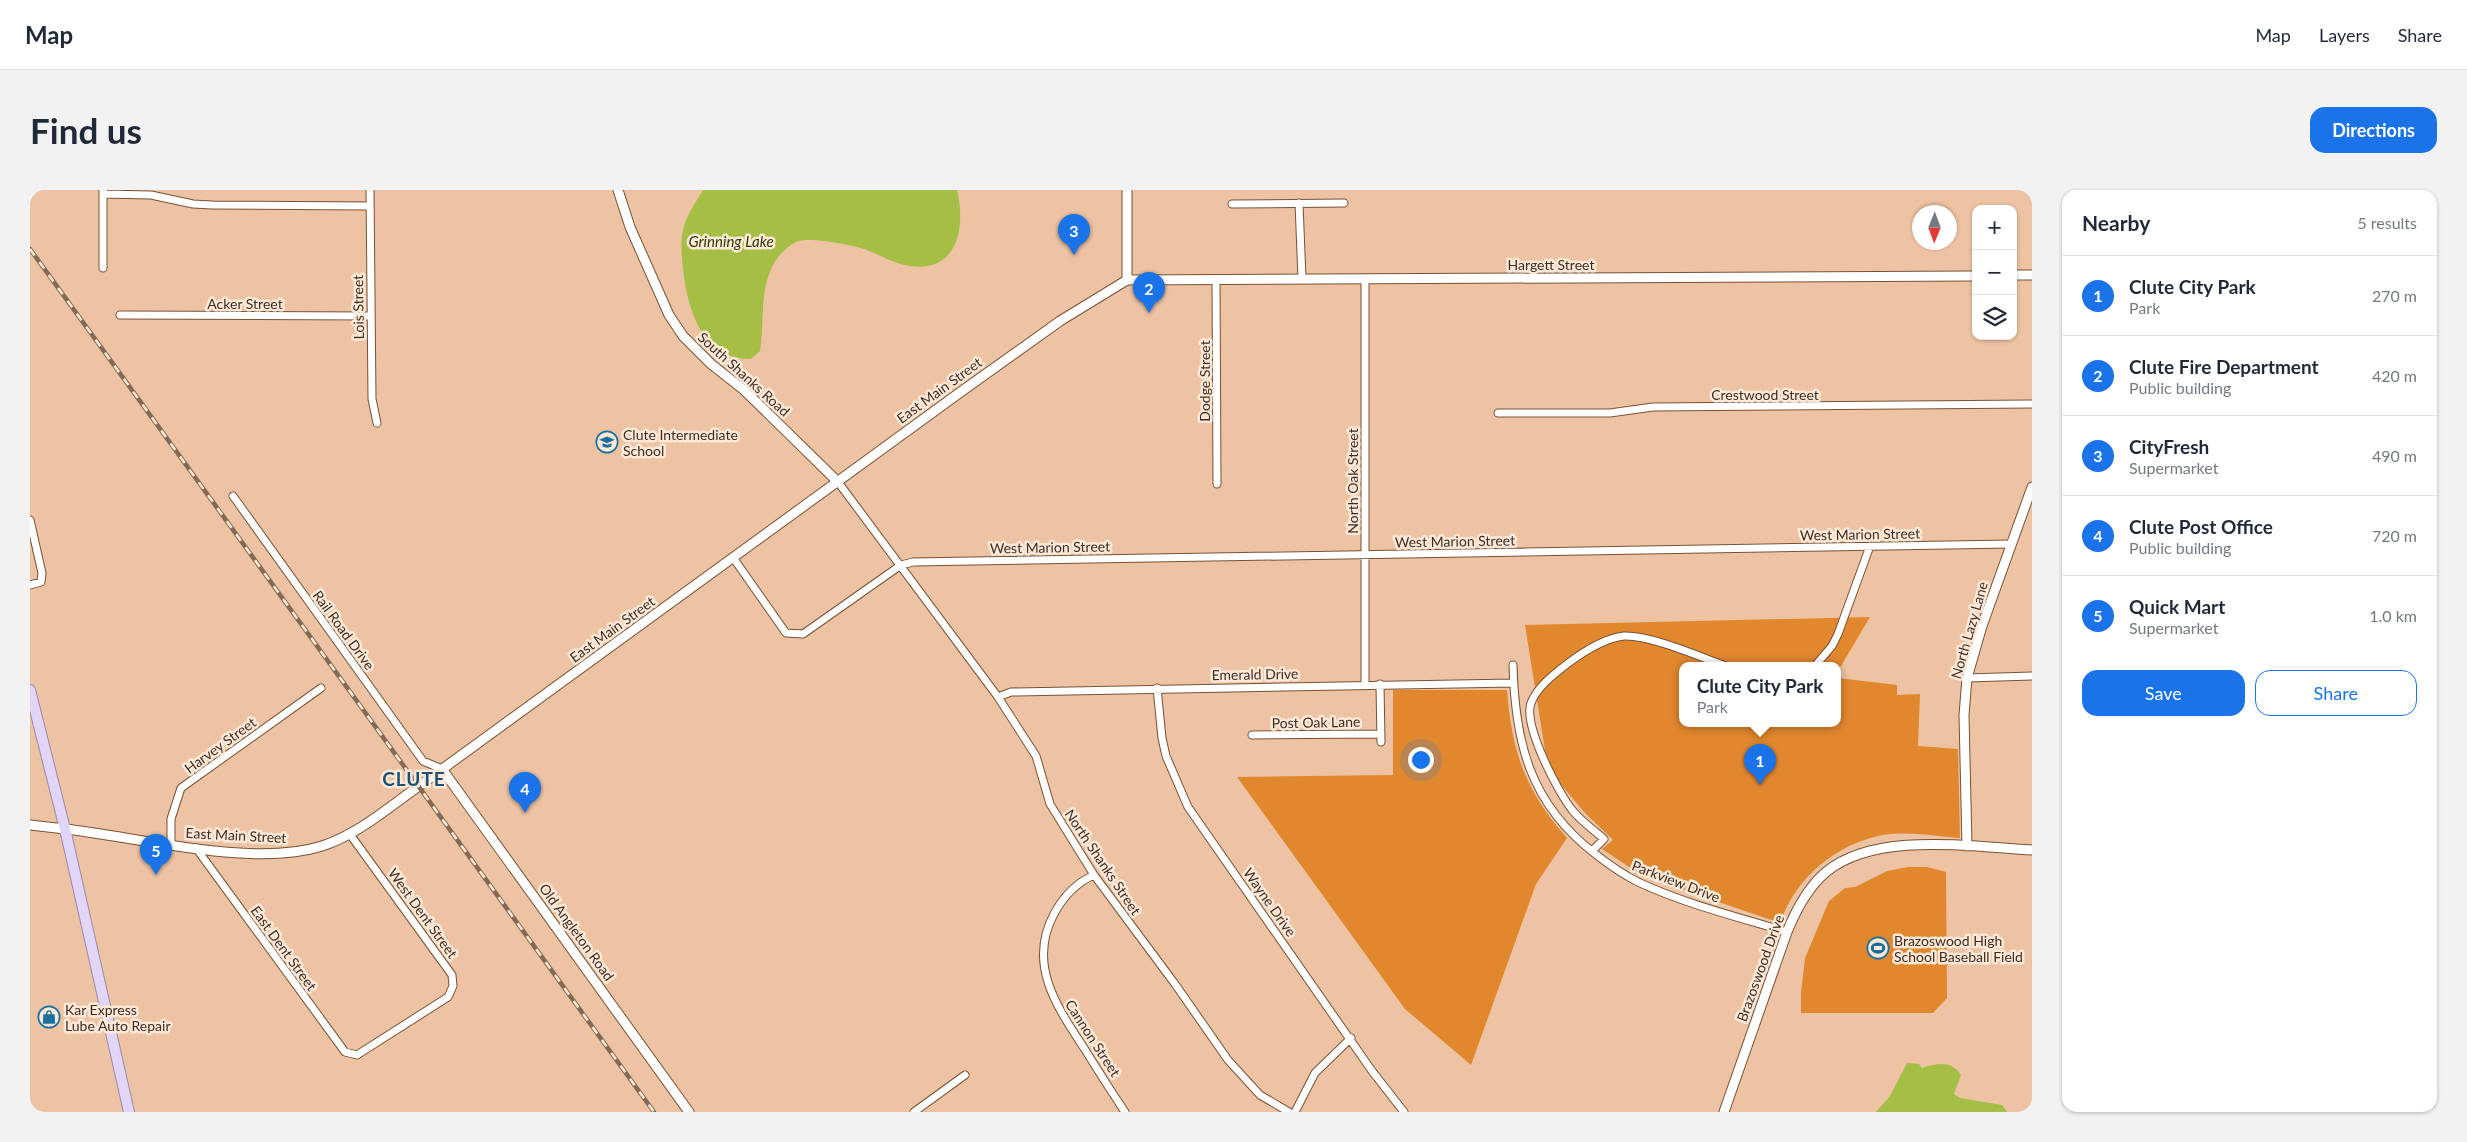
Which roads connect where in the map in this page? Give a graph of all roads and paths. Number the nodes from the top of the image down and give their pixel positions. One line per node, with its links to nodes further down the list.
1 (370, 190): 8 (street, Lois Street)
2 (618, 190): 22 (street, South Shanks Road)
3 (1127, 190): 16 (street)
4 (103, 192): 8 (street); 9 (street)
5 (1299, 203): 6 (street); 7 (street); 15 (street)
6 (1344, 203)
7 (1232, 204)
8 (370, 206): 18 (street, Lois Street)
9 (103, 268)
10 (2032, 275): 12 (street)
11 (1972, 276): 13 (street, Hargett Street)
12 (2017, 276)
13 (1365, 278): 15 (street, Hargett Street); 29 (street, North Oak Street)
14 (1216, 279): 15 (street, Hargett Street); 16 (street, Hargett Street); 23 (street, Dodge Street)
15 (1302, 279)
16 (1127, 280): 22 (street, East Main Street)
17 (120, 316): 18 (street, Acker Street)
18 (370, 316): 21 (street, Lois Street)
19 (2032, 404): 20 (street, Crestwood Street)
20 (1498, 413)
21 (378, 423)
22 (838, 482): 30 (street, East Main Street); 31 (street, North Shanks Street)
23 (1217, 484)
24 (2032, 487): 27 (street, North Lazy Lane)
25 (233, 496): 48 (street, Rail Road Drive)
26 (30, 520): 32 (street)
27 (2011, 544): 28 (street, West Marion Street); 37 (street, North Lazy Lane)
28 (1870, 546): 29 (street, West Marion Street); 34 (street)
29 (1364, 554): 31 (street, West Marion Street); 39 (street, North Oak Street)
30 (734, 559): 31 (street); 48 (street, East Main Street)
31 (901, 565): 44 (street, North Shanks Street)
32 (30, 585)
33 (1714, 662): 56 (street)
34 (1818, 662)
35 (1513, 665): 38 (street, Parkview Drive)
36 (2032, 676): 37 (street)
37 (1967, 678): 53 (street, North Lazy Lane)
38 (1514, 682): 40 (street, Emerald Drive); 56 (street, Parkview Drive)
39 (1365, 684): 40 (street, Emerald Drive); 42 (street, Emerald Drive)
40 (1380, 684): 45 (street)
41 (321, 688): 52 (street, Harvey Street)
42 (1157, 688): 44 (street, Emerald Drive); 59 (street, Wayne Drive)
43 (30, 690): 50 (main road)
44 (998, 697): 57 (street, North Shanks Street)
45 (1380, 734): 46 (street, Post Oak Lane); 47 (street)
46 (1252, 735)
47 (1381, 742)
48 (442, 769): 51 (street, East Main Street); 63 (street, Old Angleton Road)
49 (30, 825): 50 (street, East Main Street)
50 (65, 829): 52 (street, East Main Street); 62 (main road)
51 (349, 833): 54 (street, East Main Street); 60 (street, West Dent Street)
52 (171, 845): 54 (street, East Main Street)
53 (1967, 846): 55 (street, Brazoswood Drive); 58 (street, Brazoswood Drive)
54 (196, 848): 60 (street, East Dent Street)
55 (2032, 850)
56 (1592, 851): 58 (street, Parkview Drive)
57 (1094, 875): 65 (street, Cannon Street); 66 (street, North Shanks Street)
58 (1787, 932): 69 (street, Brazoswood Drive)
59 (1351, 1038): 67 (street); 68 (street, Wayne Drive)
60 (357, 1055)
61 (965, 1075): 64 (street)
62 (129, 1112)
63 (689, 1112)
64 (914, 1112)
65 (1125, 1112)
66 (1289, 1112)
67 (1295, 1112)
68 (1404, 1112)
69 (1724, 1112)

